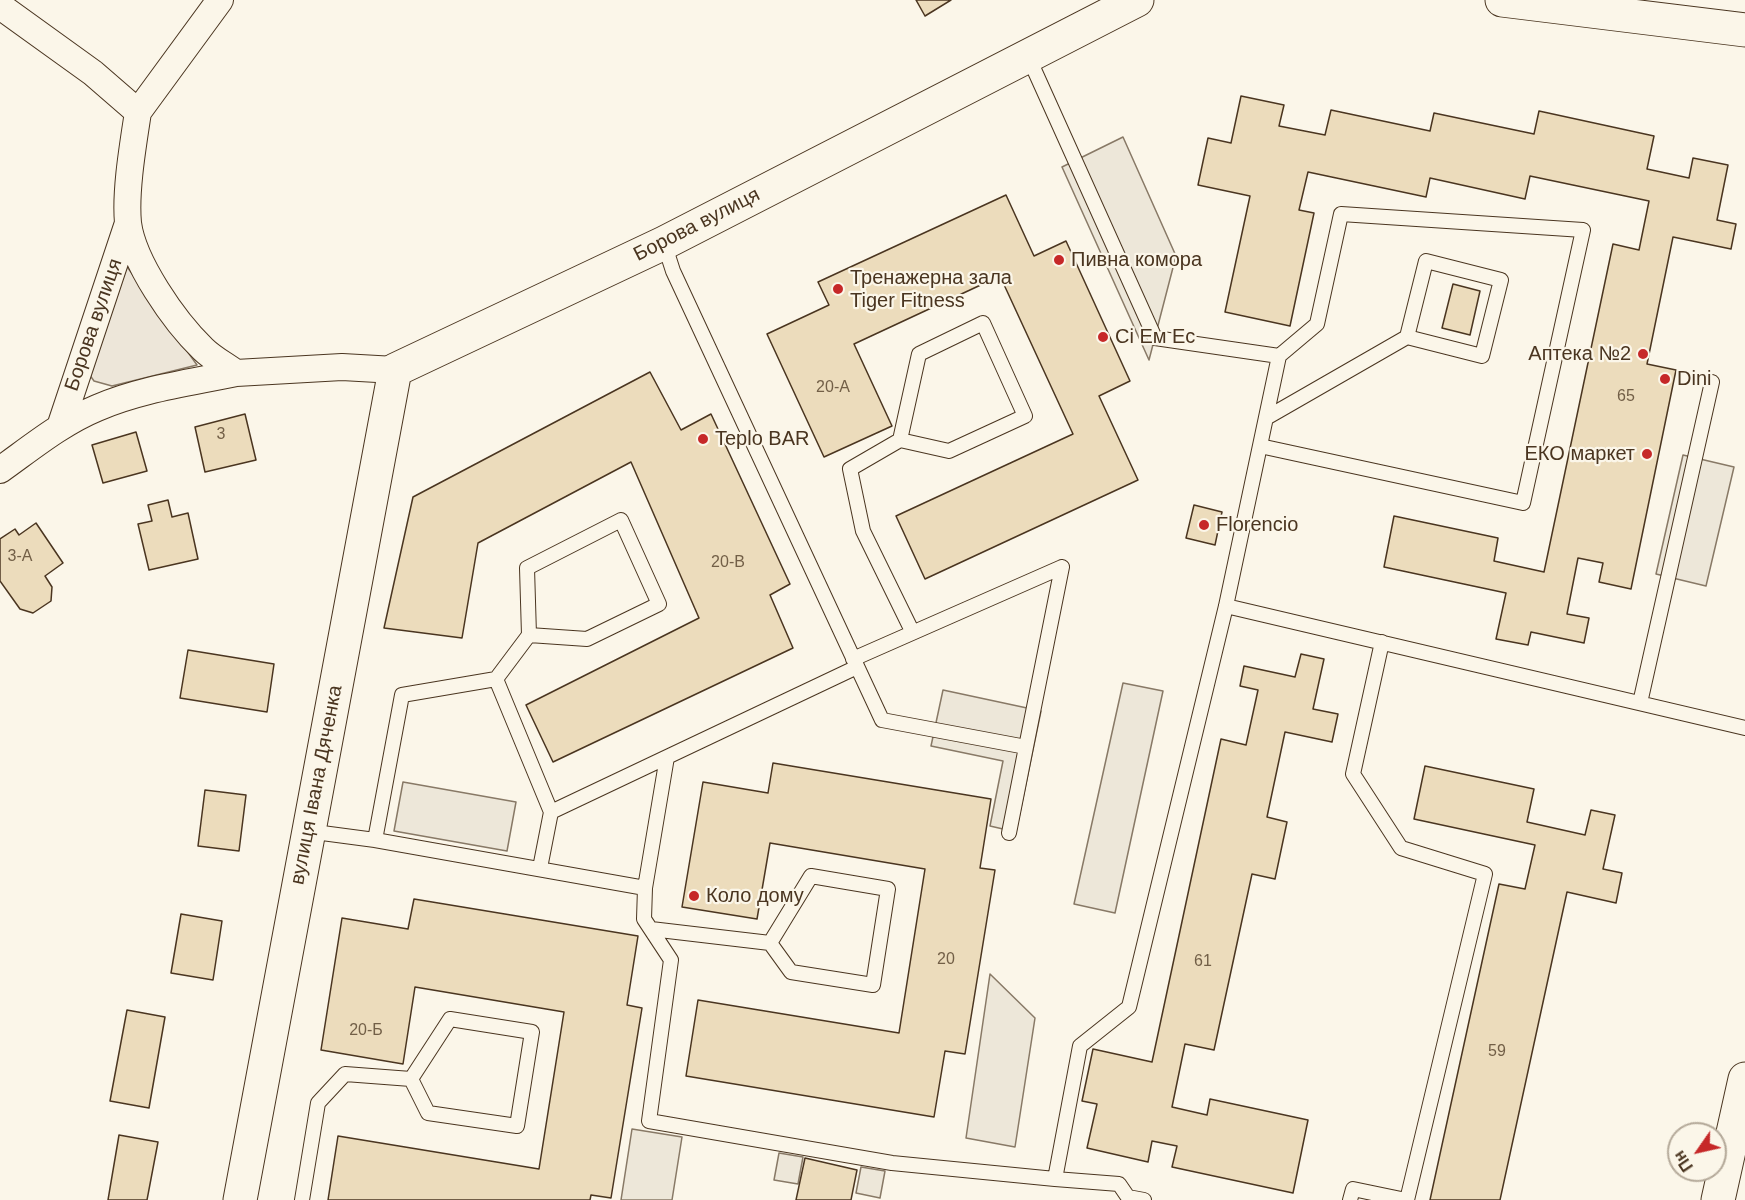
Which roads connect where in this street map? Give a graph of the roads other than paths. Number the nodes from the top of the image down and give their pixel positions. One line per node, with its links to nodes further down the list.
1 (220, 0): 7 (street)
2 (1137, 0): 6 (street, Борова вулиця)
3 (1502, 0): 5 (street)
4 (0, 6): 7 (street)
5 (1745, 30)
6 (1028, 56): 9 (street, Борова вулиця); 11 (lane)
7 (138, 112): 8 (street, Борова вулиця)
8 (128, 223): 13 (street, Борова вулиця); 16 (street, Борова вулиця)
9 (664, 243): 12 (street, Борова вулиця); 24 (lane)
10 (1407, 337): 10 (lane); 15 (lane)
11 (1279, 356): 15 (lane); 18 (lane)
12 (395, 370): 13 (street, Борова вулиця); 31 (street, вулиця Івана Дяченка)
13 (236, 374): 16 (street, Борова вулиця)
14 (1712, 382): 26 (lane)
15 (1266, 418): 18 (lane)
16 (60, 428): 19 (street, Борова вулиця)
17 (900, 441): 17 (lane); 21 (lane)
18 (1260, 446): 20 (lane)
19 (0, 471)
20 (1226, 606): 23 (lane); 40 (lane)
21 (912, 632): 24 (lane); 28 (lane)
22 (529, 635): 22 (lane); 25 (lane)
23 (1382, 642): 26 (lane); 46 (lane)
24 (855, 663): 28 (lane); 29 (lane)
25 (496, 679): 30 (lane); 33 (lane)
26 (1640, 703): 27 (lane)
27 (1745, 728)
28 (1026, 747): 32 (lane)
29 (667, 758): 30 (lane); 35 (lane)
30 (551, 812): 34 (lane)
31 (308, 831): 33 (lane); 42 (street, вулиця Івана Дяченка)
32 (1009, 833)
33 (375, 840): 34 (lane)
34 (540, 868): 35 (lane)
35 (645, 888): 36 (lane)
36 (651, 929): 37 (lane); 40 (lane)
37 (770, 943): 37 (lane)
38 (411, 1079): 38 (lane); 43 (lane)
39 (1745, 1079): 47 (street)
40 (1055, 1179): 41 (lane)
41 (1129, 1198): 44 (lane)
42 (240, 1200)
43 (302, 1200)
44 (1144, 1200)
45 (1350, 1200): 46 (lane)
46 (1406, 1200)
47 (1718, 1200)

